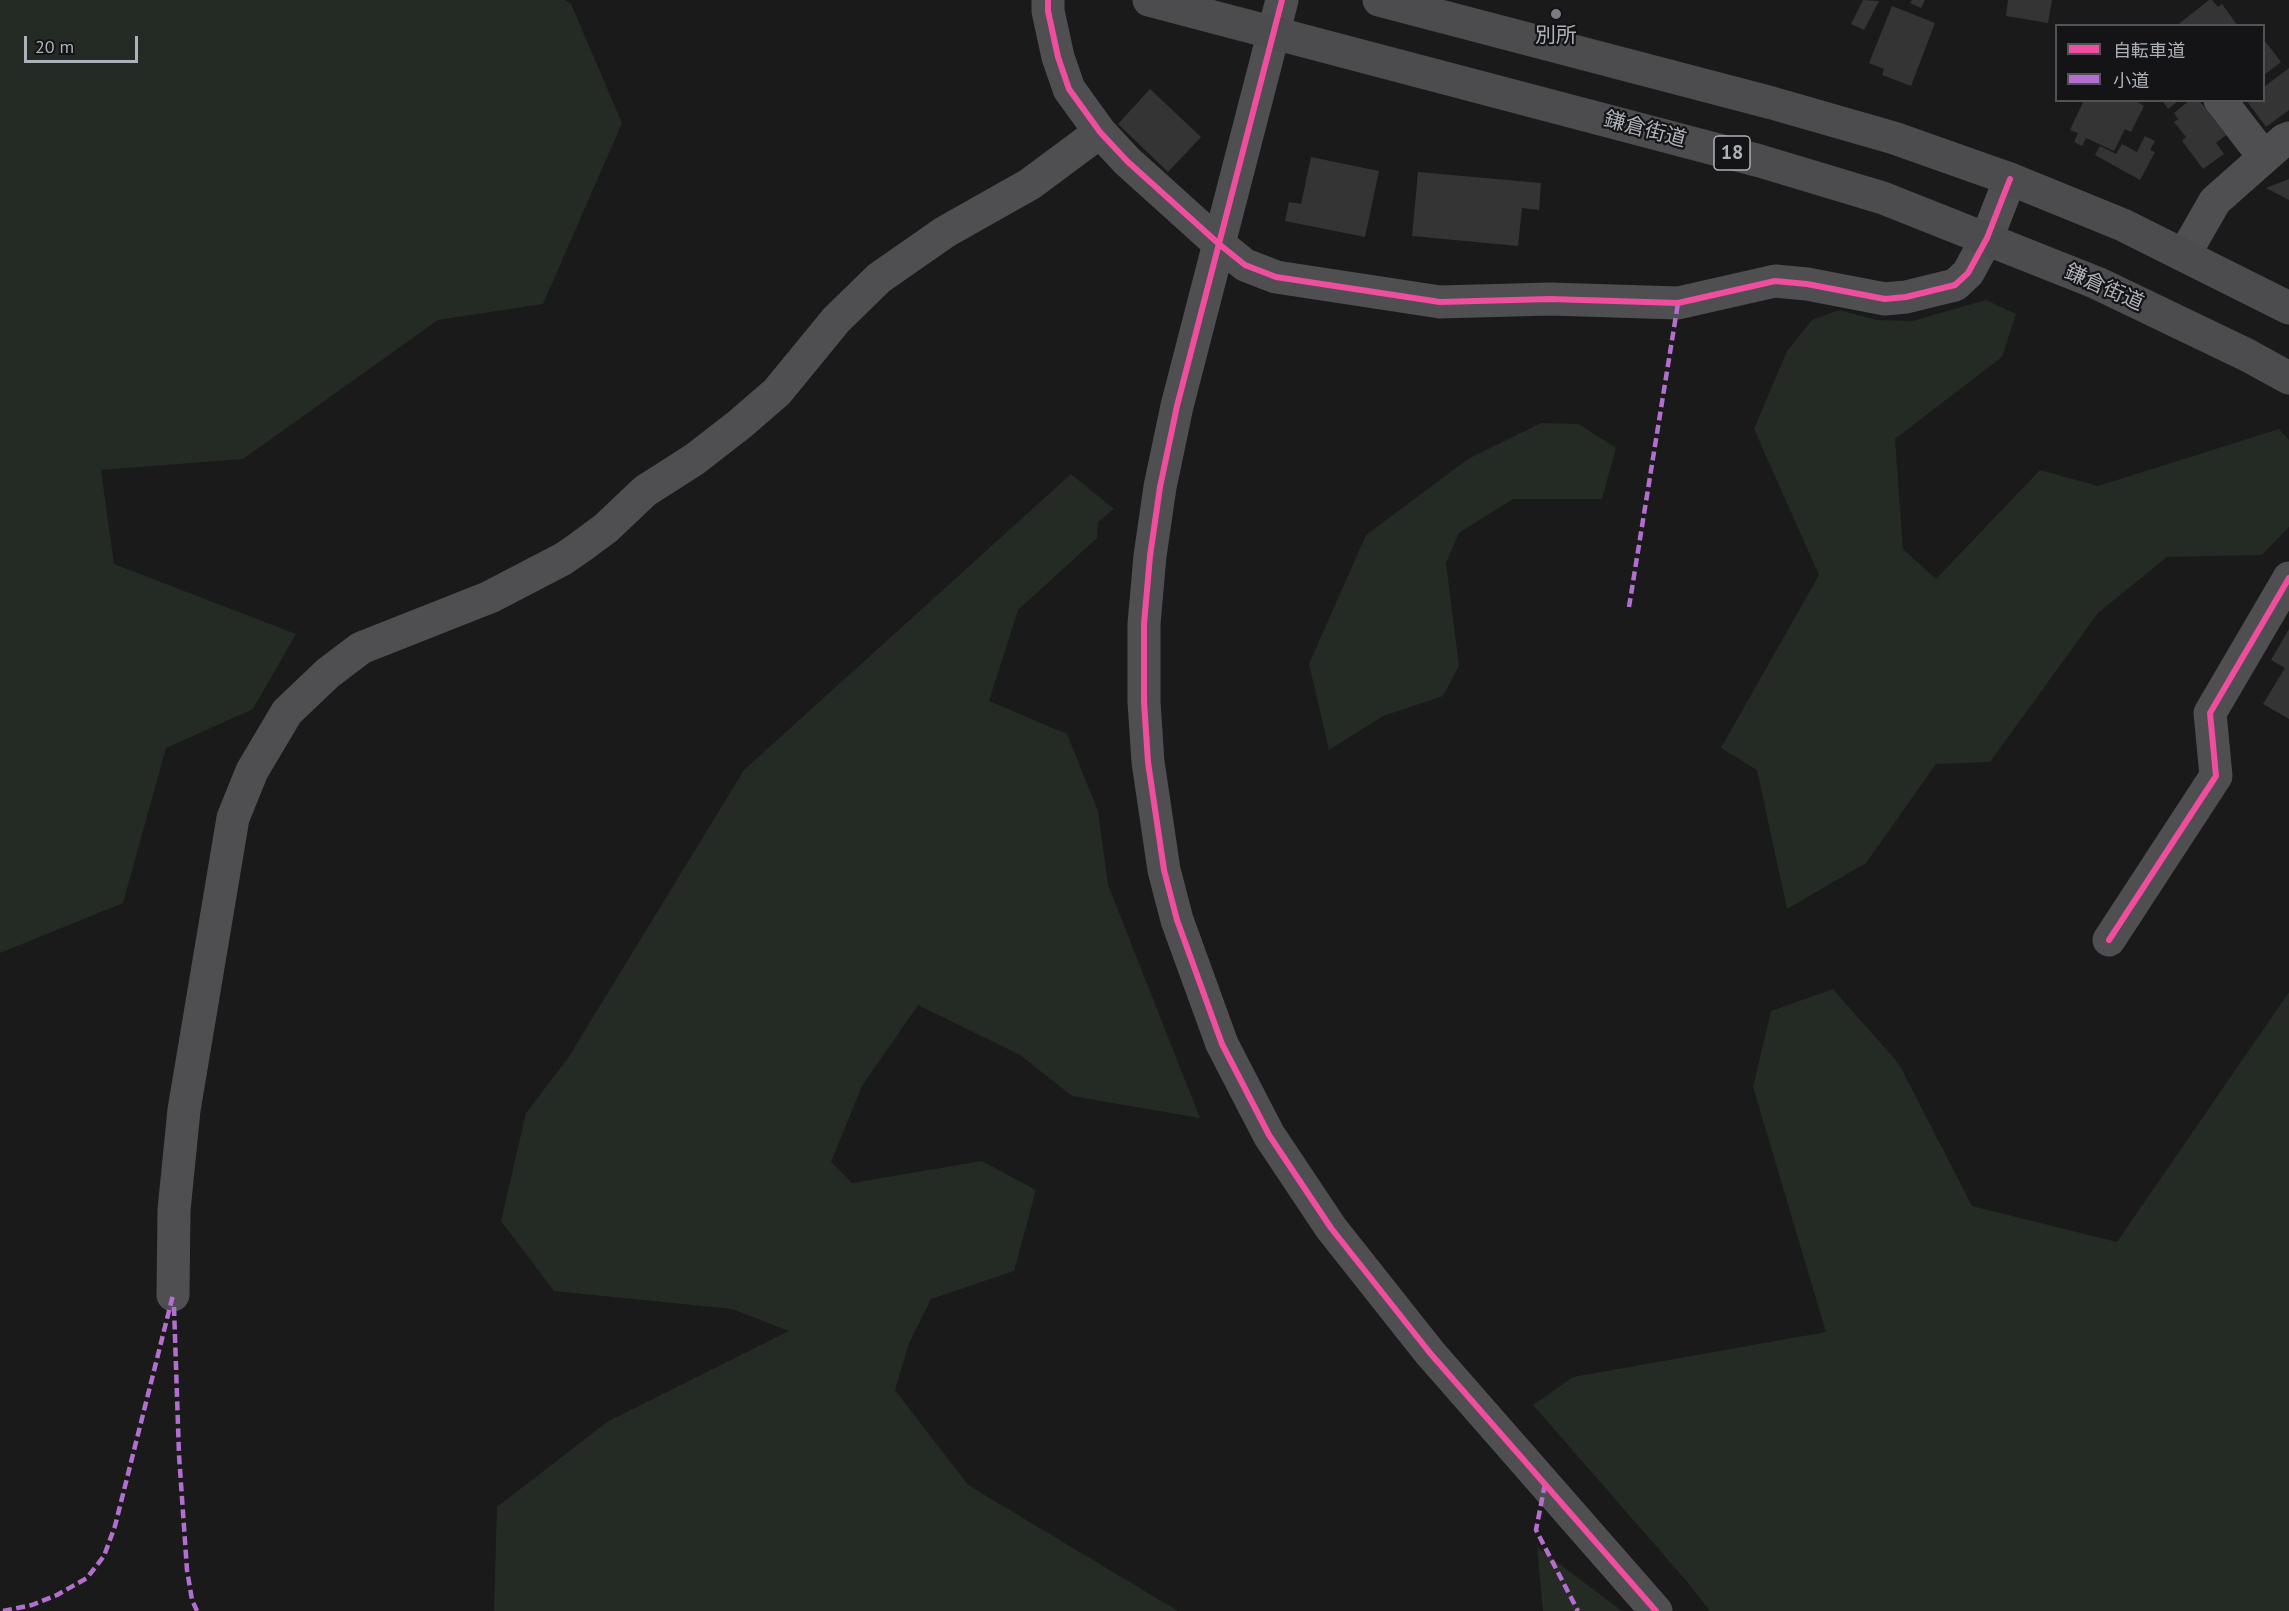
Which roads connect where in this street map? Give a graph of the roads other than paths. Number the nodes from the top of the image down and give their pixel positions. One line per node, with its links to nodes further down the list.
1 (1048, 0): 7 (street)
2 (1149, 0): 5 (main road, 鎌倉街道 / 18)
3 (1282, 0): 5 (street)
4 (1379, 0): 9 (main road)
5 (1274, 33): 10 (main road, 鎌倉街道 / 18); 11 (street)
6 (2222, 102): 8 (street)
7 (1100, 132): 11 (street); 17 (street)
8 (2277, 148): 12 (street)
9 (2010, 179): 10 (street); 12 (main road)
10 (1987, 238): 11 (street); 14 (main road, 鎌倉街道 / 18)
11 (1219, 244): 18 (street)
12 (2184, 255): 13 (main road)
13 (2289, 308)
14 (2289, 378)
15 (2289, 578): 16 (street)
16 (2109, 940)
17 (173, 1295)
18 (1656, 1611)

